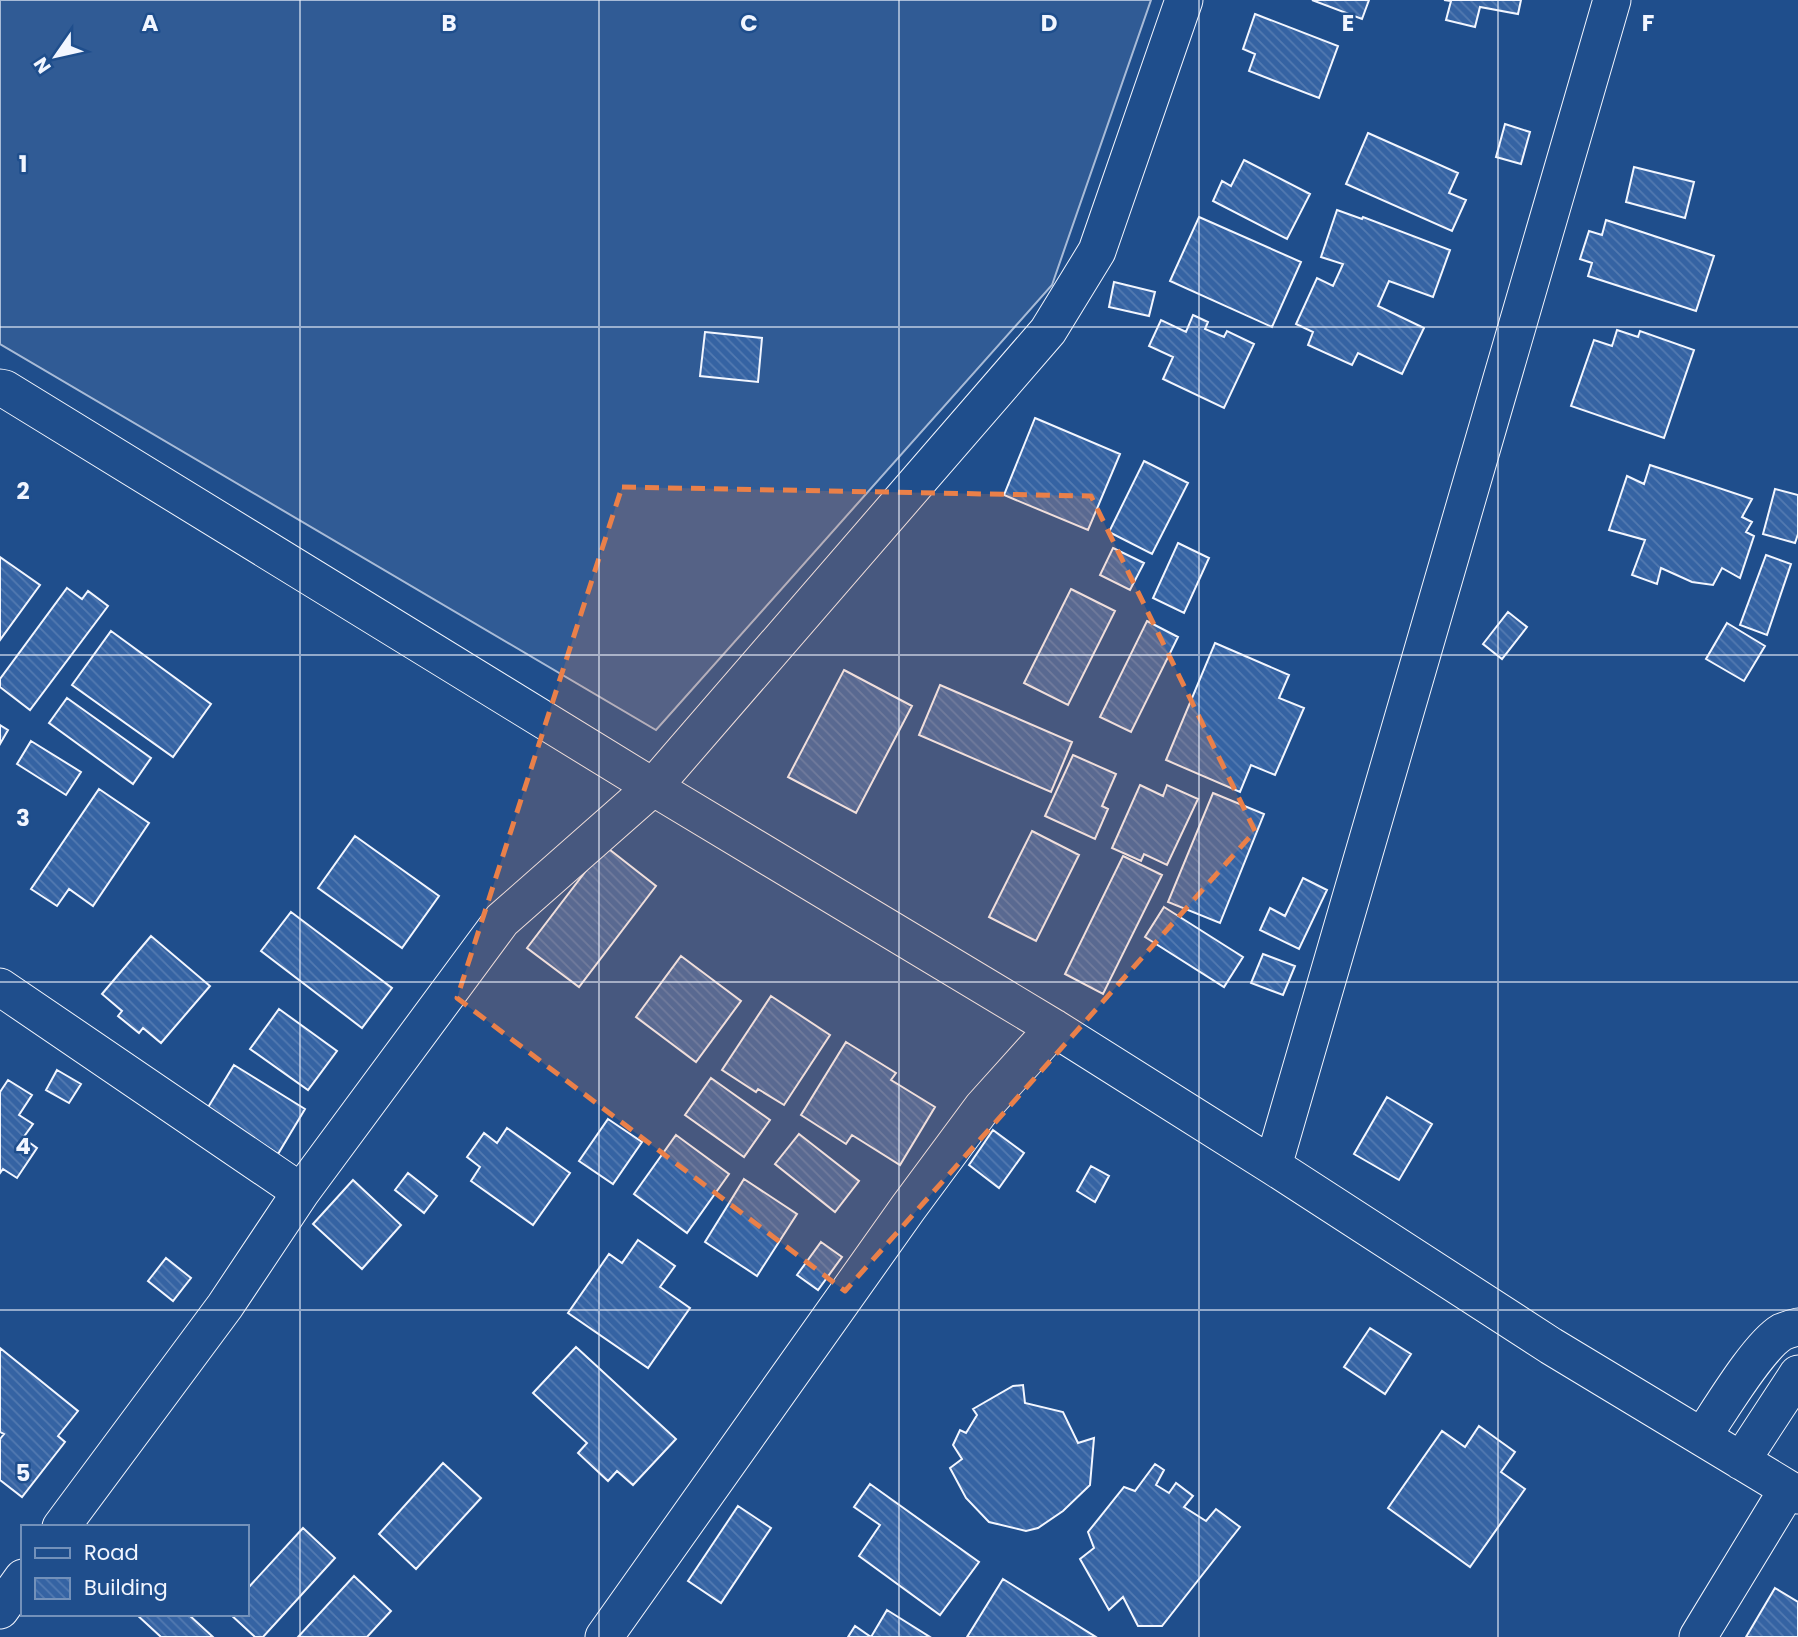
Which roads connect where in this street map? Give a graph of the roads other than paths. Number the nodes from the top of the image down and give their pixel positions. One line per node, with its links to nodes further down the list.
1 (1184, 0): 4 (street)
2 (1612, 0): 7 (street)
3 (0, 388): 4 (street)
4 (653, 788): 6 (street); 8 (street)
5 (0, 987): 8 (street)
6 (1054, 1028): 7 (street); 17 (street)
7 (1273, 1166): 11 (street)
8 (301, 1192): 14 (street)
9 (1798, 1327): 11 (street)
10 (1798, 1374): 12 (street)
11 (1702, 1437): 12 (street)
12 (1741, 1461): 13 (street)
13 (1793, 1492): 18 (street)
14 (62, 1525)
15 (21, 1581): 16 (street)
16 (0, 1610)
17 (604, 1637)
18 (1698, 1637)

